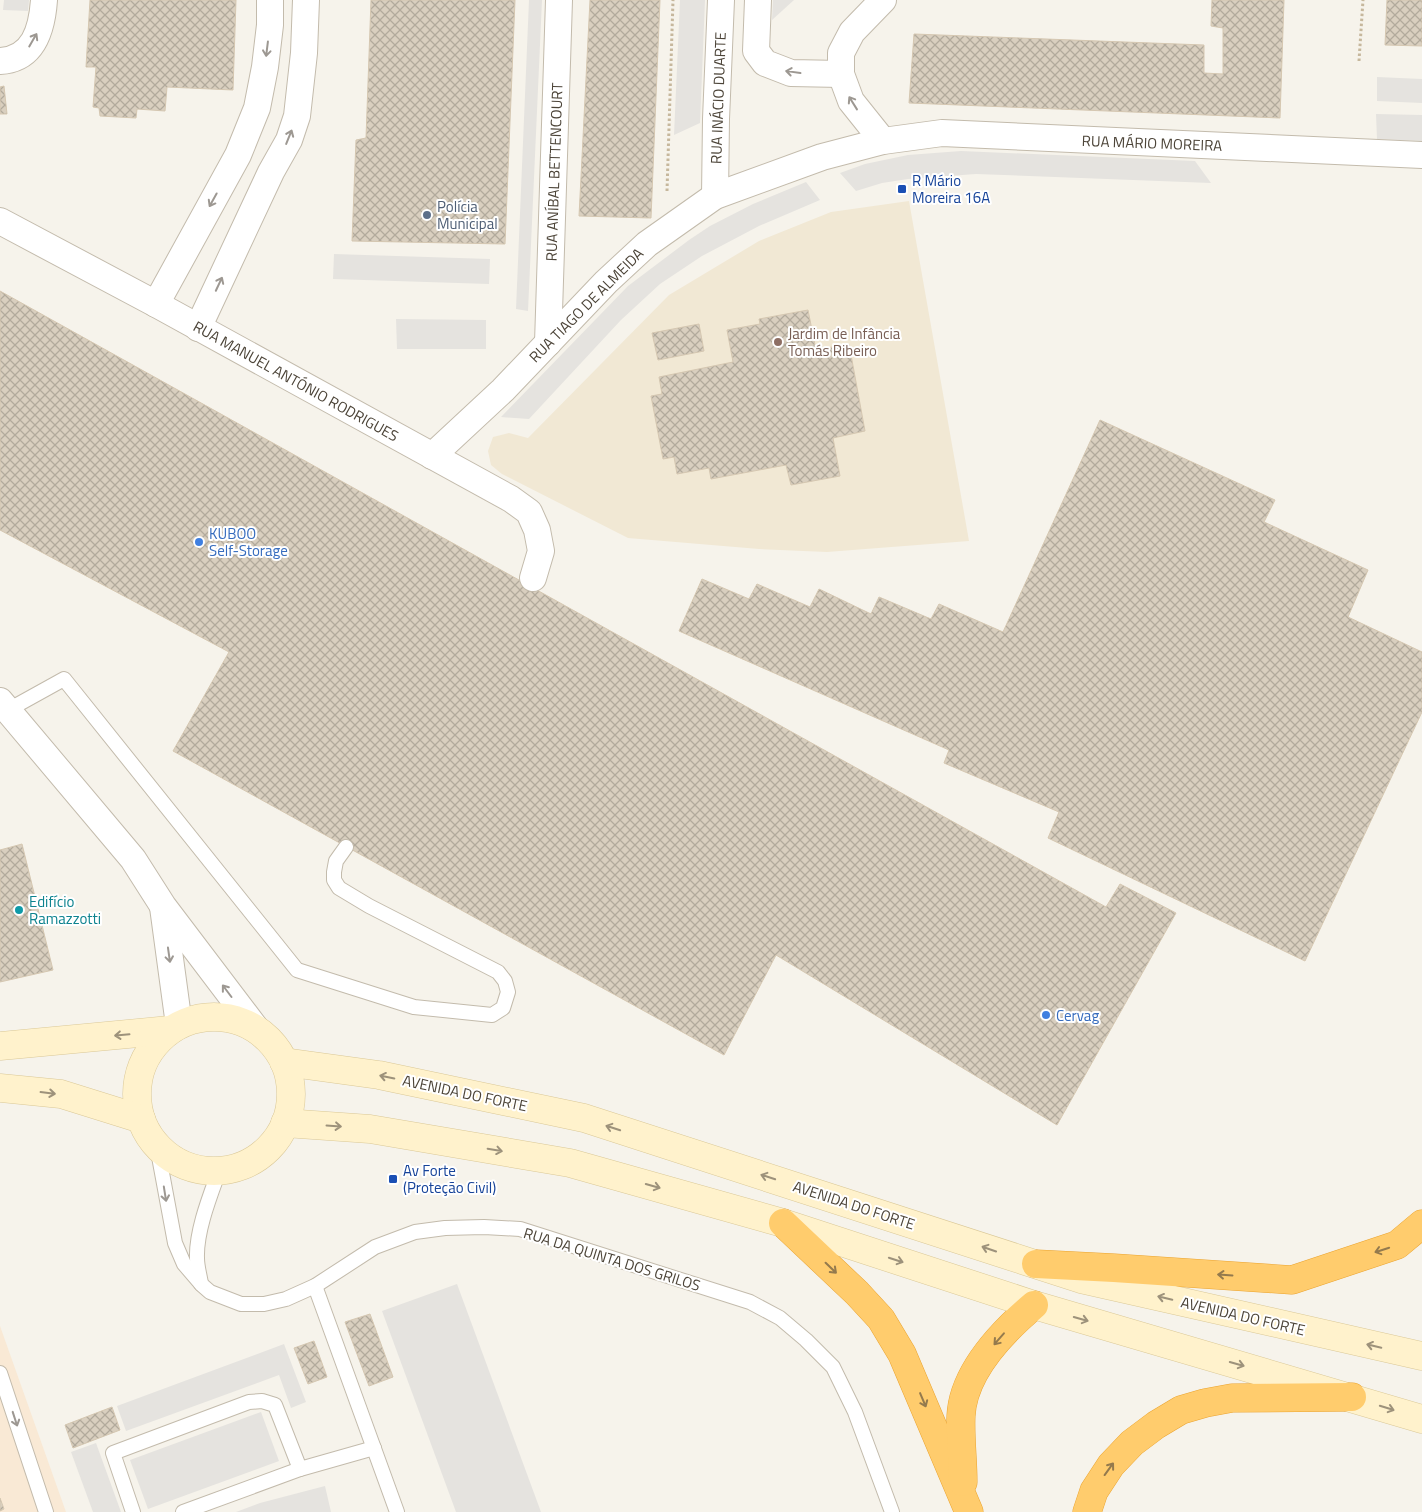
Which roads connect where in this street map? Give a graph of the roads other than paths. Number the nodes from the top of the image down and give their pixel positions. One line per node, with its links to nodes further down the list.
1 (44, 0): 8 (street, one-way to 1)
2 (270, 0): 14 (street, one-way to 14)
3 (306, 0): 15 (street, one-way to 3)
4 (559, 0): 16 (street, RUA ANÍBAL BETTENCOURT)
5 (721, 0): 12 (street, RUA INÁCIO DUARTE)
6 (758, 0): 9 (street, one-way to 6)
7 (883, 0): 9 (street)
8 (0, 61)
9 (841, 74): 10 (street, one-way to 9)
10 (883, 141): 11 (street, RUA MÁRIO MOREIRA); 12 (street, RUA TIAGO DE ALMEIDA)
11 (1422, 155)
12 (715, 196): 16 (street, RUA TIAGO DE ALMEIDA)
13 (0, 221): 14 (street, RUA MANUEL ANTÓNIO RODRIGUES)
14 (156, 304): 15 (street, RUA MANUEL ANTÓNIO RODRIGUES)
15 (198, 328): 17 (street, RUA MANUEL ANTÓNIO RODRIGUES)
16 (548, 343): 17 (street, RUA TIAGO DE ALMEIDA)
17 (432, 456): 18 (street, RUA MANUEL ANTÓNIO RODRIGUES)
18 (533, 578)
19 (4, 705): 20 (lane); 21 (street)
20 (346, 847)
21 (163, 906): 22 (street, one-way to 22); 23 (street, one-way to 21)
22 (174, 1028): 23 (street); 24 (street, one-way to 24); 27 (street)
23 (257, 1030): 25 (street)
24 (0, 1046)
25 (284, 1062): 28 (street); 33 (street, AVENIDA DO FORTE, one-way to 25)
26 (0, 1088): 27 (street, one-way to 27)
27 (141, 1119): 29 (street)
28 (285, 1123): 30 (street); 31 (street, one-way to 31)
29 (157, 1146): 30 (street); 35 (lane, RUA DA QUINTA DOS GRILOS, one-way to 35)
30 (219, 1171): 35 (lane)
31 (783, 1223): 37 (street, one-way to 37); 44 (highway, one-way to 44)
32 (1422, 1224): 33 (highway, one-way to 33)
33 (1036, 1264): 34 (street, AVENIDA DO FORTE)
34 (1080, 1279): 37 (street); 38 (street, AVENIDA DO FORTE, one-way to 34)
35 (202, 1285): 36 (lane, RUA DA QUINTA DOS GRILOS)
36 (315, 1286): 42 (lane); 49 (lane, RUA DA QUINTA DOS GRILOS)
37 (1034, 1305): 40 (street, one-way to 40); 44 (highway, one-way to 44)
38 (1422, 1356)
39 (0, 1373): 45 (lane, one-way to 45)
40 (1352, 1397): 41 (street, one-way to 41); 50 (highway, one-way to 40)
41 (1422, 1418)
42 (374, 1448): 43 (lane); 48 (lane)
43 (300, 1469): 46 (lane); 47 (lane)
44 (966, 1504)
45 (46, 1512)
46 (133, 1512)
47 (183, 1512)
48 (397, 1512)
49 (892, 1512)
50 (1087, 1512)

